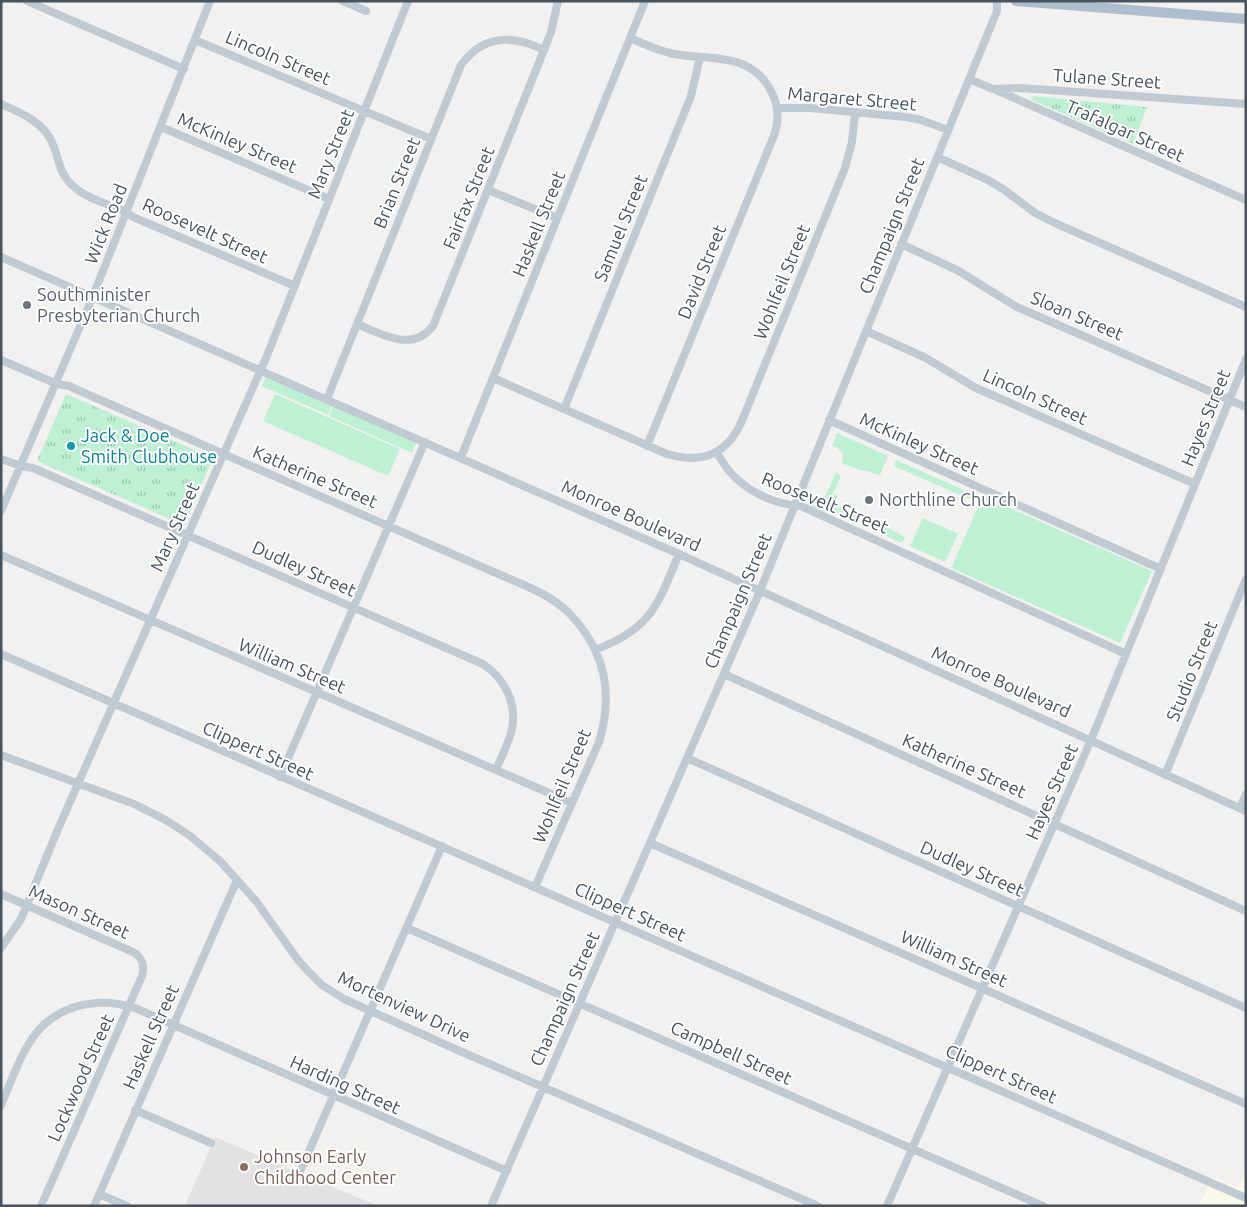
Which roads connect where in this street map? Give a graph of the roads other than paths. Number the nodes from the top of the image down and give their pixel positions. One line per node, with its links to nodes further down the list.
1 (27, 1): 15 (street)
2 (210, 1): 12 (street, Wick Road)
3 (343, 1): 9 (street)
4 (408, 1): 21 (street, Mary Street)
5 (558, 1): 13 (street, Fairfax Street)
6 (645, 1): 11 (street, Haskell Street)
7 (998, 1): 16 (street, Champaign Street)
8 (1016, 1): 10 (main road)
9 (366, 10)
10 (1246, 19)
11 (630, 38): 14 (street, Margaret Street); 31 (street, Haskell Street)
12 (195, 40): 15 (street, Wick Road); 21 (street, Lincoln Street)
13 (544, 50): 25 (street, Brian Street); 27 (street, Fairfax Street)
14 (700, 57): 20 (street, Margaret Street); 47 (street, Samuel Street)
15 (184, 69): 23 (street, Wick Road)
16 (969, 79): 17 (street, Tulane Street); 24 (street, Champaign Street)
17 (993, 89): 19 (street, Tulane Street); 29 (street, Trafalgar Street)
18 (1, 104): 30 (street, Roosevelt Street)
19 (1246, 104)
20 (777, 108): 22 (street, Margaret Street); 50 (street, David Street)
21 (364, 112): 25 (street, Lincoln Street); 28 (street, Mary Street)
22 (855, 113): 24 (street, Margaret Street); 51 (street, Wohlfeil Street)
23 (161, 127): 28 (street, McKinley Street); 30 (street, Wick Road)
24 (948, 130): 26 (street, Champaign Street)
25 (431, 139): 37 (street, Brian Street)
26 (937, 157): 32 (street, Champaign Street); 36 (street)
27 (488, 190): 31 (street); 37 (street, Fairfax Street)
28 (329, 199): 34 (street, Mary Street)
29 (1246, 200)
30 (127, 212): 34 (street, Roosevelt Street); 35 (street, Wick Road)
31 (557, 218): 42 (street, Haskell Street)
32 (901, 244): 38 (street, Champaign Street); 45 (street, Sloan Street)
33 (1, 257): 35 (street, Monroe Boulevard)
34 (295, 286): 41 (street, Mary Street)
35 (93, 296): 41 (street, Monroe Boulevard); 43 (street, Wick Road)
36 (1246, 307)
37 (357, 324): 44 (street, Brian Street)
38 (866, 331): 48 (street, Champaign Street); 56 (street, Lincoln Street)
39 (1246, 359): 45 (street, Hayes Street)
40 (1, 360): 43 (street, Katherine Street)
41 (261, 370): 44 (street, Monroe Boulevard); 52 (street, Mary Street)
42 (493, 378): 47 (street); 53 (street, Haskell Street)
43 (56, 384): 52 (street, Katherine Street); 55 (street, Wick Road)
44 (327, 399): 49 (street, Monroe Boulevard)
45 (1230, 399): 46 (street, Sloan Street); 56 (street, Hayes Street)
46 (1246, 407)
47 (564, 409): 50 (street)
48 (829, 420): 57 (street, Champaign Street); 63 (street, McKinley Street)
49 (425, 442): 53 (street, Monroe Boulevard); 59 (street)
50 (647, 446): 51 (street)
51 (716, 452): 57 (street, Roosevelt Street)
52 (223, 454): 59 (street, Katherine Street); 60 (street, Mary Street)
53 (461, 457): 61 (street, Monroe Boulevard)
54 (1, 458): 55 (street, Dudley Street)
55 (21, 466): 58 (street, Wick Road); 60 (street, Dudley Street)
56 (1195, 484): 63 (street, Hayes Street)
57 (794, 506): 65 (street, Champaign Street); 70 (street, Roosevelt Street)
58 (1, 511)
59 (389, 526): 66 (street); 68 (street, Katherine Street)
60 (188, 535): 66 (street, Dudley Street); 67 (street, Mary Street)
61 (679, 554): 65 (street, Monroe Boulevard); 68 (street)
62 (1, 556): 67 (street, William Street)
63 (1161, 569): 70 (street, Hayes Street)
64 (1246, 578): 78 (street, Studio Street)
65 (760, 590): 71 (street, Champaign Street); 74 (street, Monroe Boulevard)
66 (353, 607): 72 (street); 77 (street, Dudley Street)
67 (151, 621): 72 (street, William Street); 73 (street, Mary Street)
68 (595, 650): 82 (street, Wohlfeil Street)
69 (1, 654): 73 (street, Clippert Street)
70 (1126, 654): 74 (street, Hayes Street)
71 (724, 674): 76 (street, Champaign Street); 84 (street, Katherine Street)
72 (317, 692): 77 (street, William Street); 79 (street)
73 (114, 703): 79 (street, Clippert Street); 80 (street, Mary Street)
74 (1091, 740): 78 (street, Monroe Boulevard); 84 (street, Hayes Street)
75 (1, 754): 80 (street, Mortenview Drive)
76 (687, 758): 85 (street, Champaign Street); 91 (street, Dudley Street)
77 (496, 770): 82 (street, William Street)
78 (1165, 775): 83 (street, Monroe Boulevard)
79 (280, 777): 86 (street, Clippert Street)
80 (79, 782): 87 (street, Mortenview Drive); 90 (street, Mary Street)
81 (1246, 794): 83 (street)
82 (572, 803): 88 (street, Wohlfeil Street)
83 (1243, 809)
84 (1054, 823): 91 (street, Hayes Street); 92 (street, Katherine Street)
85 (650, 842): 93 (street, Champaign Street); 97 (street, William Street)
86 (442, 846): 88 (street, Clippert Street); 94 (street)
87 (237, 880): 101 (street, Mortenview Drive); 102 (street, Haskell Street)
88 (535, 887): 93 (street, Clippert Street)
89 (1, 894): 90 (street, Mason Street)
90 (26, 905): 95 (street, Mary Street); 96 (street, Mason Street)
91 (1018, 906): 97 (street, Hayes Street); 100 (street, Dudley Street)
92 (1246, 911)
93 (615, 922): 98 (street, Champaign Street); 103 (street, Clippert Street)
94 (406, 928): 98 (street, Campbell Street); 101 (street)
95 (1, 948)
96 (142, 962): 99 (street, Lockwood Street)
97 (982, 988): 103 (street, Hayes Street); 106 (street, William Street)
98 (579, 1003): 104 (street, Champaign Street); 110 (street, Campbell Street)
99 (129, 1006): 102 (street, Harding Street); 107 (street, Harding Street); 115 (street, Lockwood Street)
100 (1246, 1008)
101 (369, 1012): 104 (street, Mortenview Drive); 105 (street)
102 (172, 1025): 105 (street, Harding Street); 108 (street, Haskell Street)
103 (947, 1067): 110 (street, Hayes Street); 114 (street, Clippert Street)
104 (543, 1086): 111 (street, Champaign Street); 119 (street, Mortenview Drive)
105 (333, 1096): 111 (street, Harding Street); 112 (street)
106 (1246, 1104)
107 (1, 1105)
108 (135, 1110): 109 (street); 113 (street, Haskell Street)
109 (212, 1143)
110 (912, 1148): 120 (street, Hayes Street); 121 (street, Campbell Street)
111 (506, 1171): 118 (street, Champaign Street)
112 (296, 1181)
113 (99, 1194): 116 (street, Haskell Street); 117 (street)
114 (1246, 1198)
115 (41, 1206)
116 (94, 1206)
117 (127, 1206)
118 (491, 1206)
119 (818, 1206)
120 (887, 1206)
121 (1043, 1206)

